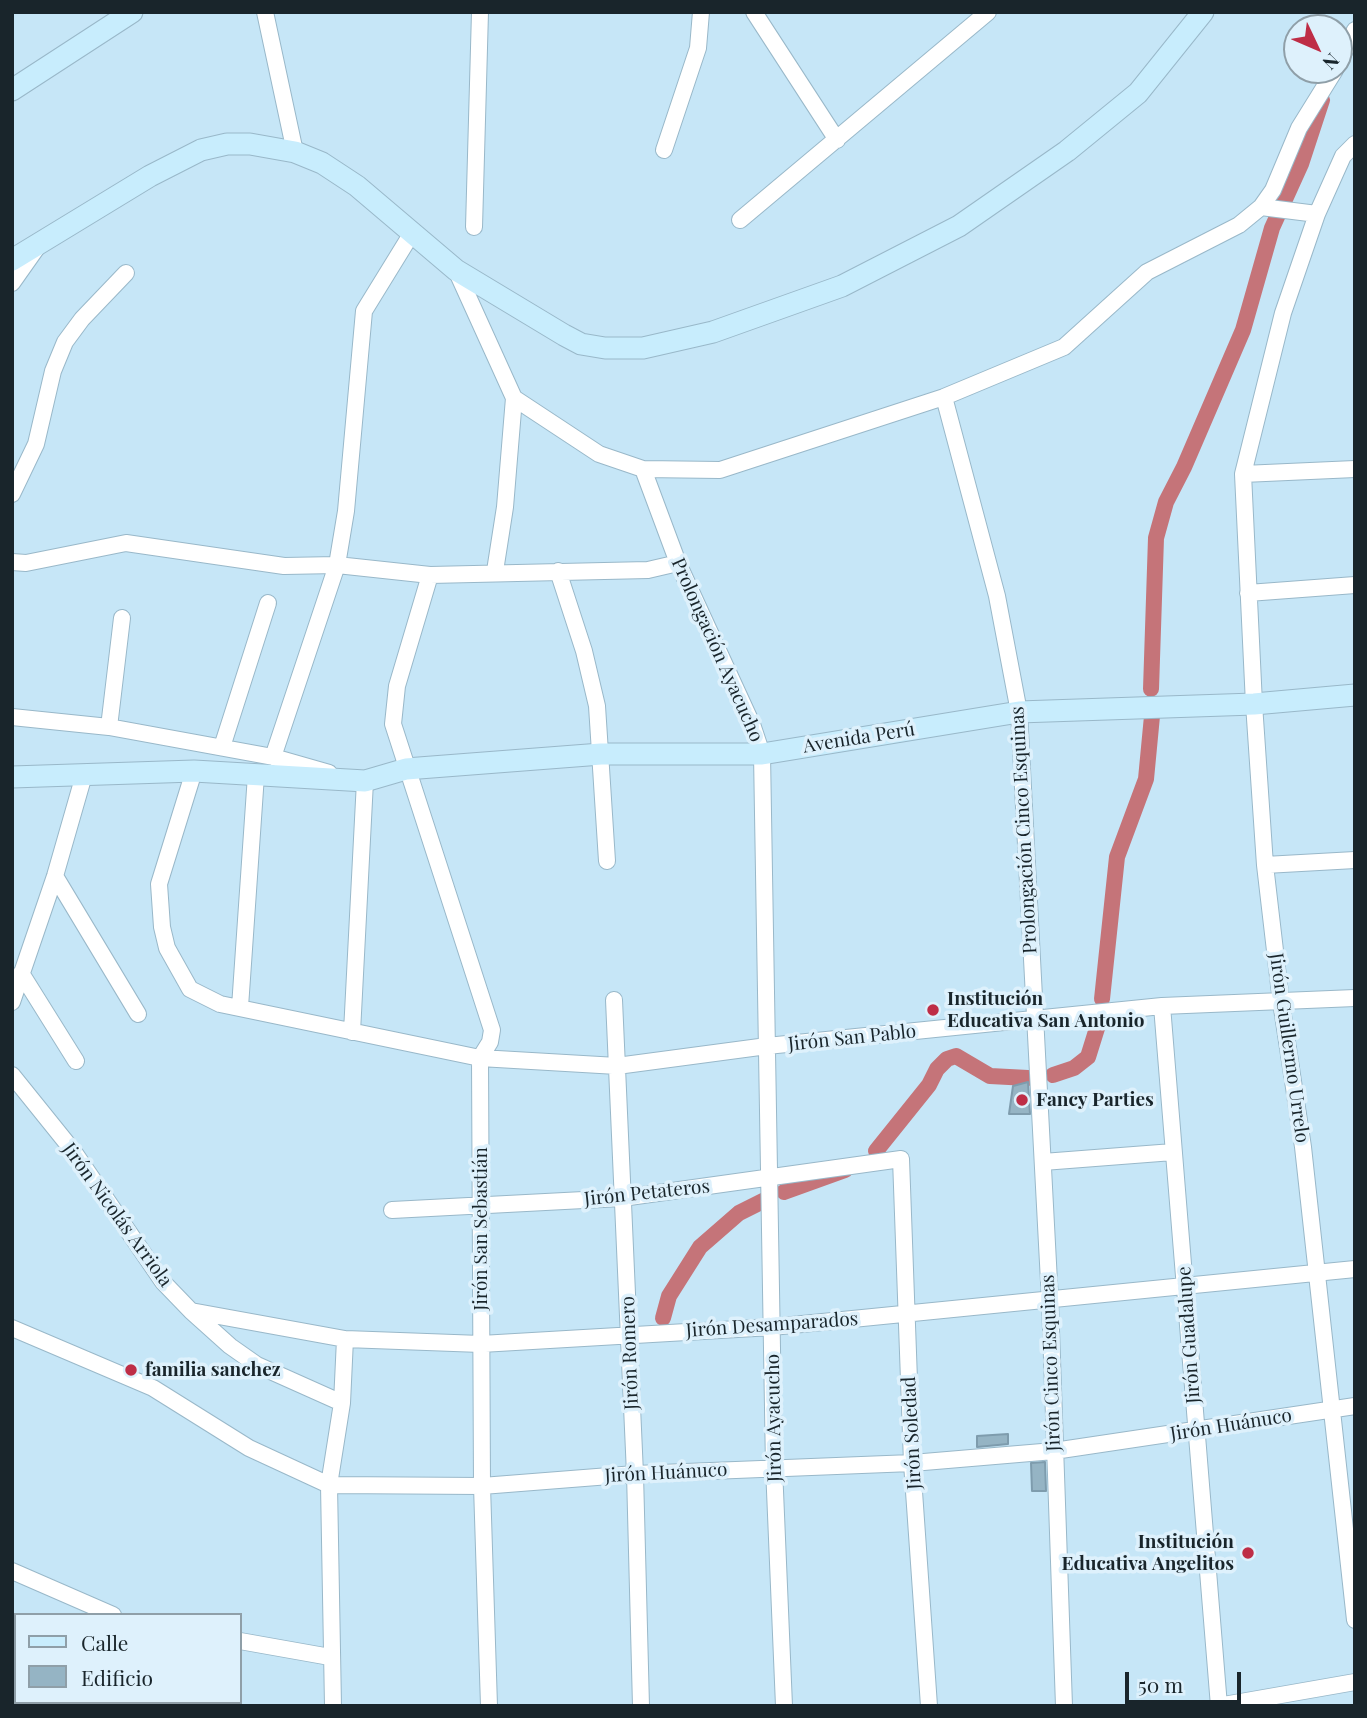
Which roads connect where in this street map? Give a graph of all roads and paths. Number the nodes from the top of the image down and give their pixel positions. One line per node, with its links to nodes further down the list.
1 (132, 12): 9 (street)
2 (265, 12): 13 (street)
3 (480, 12): 17 (street)
4 (701, 12): 12 (street)
5 (754, 12): 10 (street)
6 (988, 12): 10 (street)
7 (1203, 12): 21 (street)
8 (1326, 84): 14 (street)
9 (12, 90)
10 (837, 140): 16 (street)
11 (1355, 144): 15 (street, Jirón Guillermo Urrelo)
12 (664, 150)
13 (295, 152): 18 (street); 19 (street)
14 (1265, 207): 15 (street); 24 (street)
15 (1312, 213): 28 (street, Jirón Guillermo Urrelo)
16 (740, 220)
17 (474, 227)
18 (412, 233): 21 (street); 32 (street)
19 (42, 241): 20 (street); 23 (street)
20 (12, 260)
21 (456, 270): 25 (street)
22 (126, 273): 29 (street)
23 (12, 283)
24 (944, 397): 26 (street); 42 (street, Prolongación Cinco Esquinas)
25 (514, 398): 26 (street); 33 (street)
26 (643, 469): 31 (street, Prolongación Ayacucho)
27 (1355, 469): 28 (street)
28 (1243, 474): 37 (street, Jirón Guillermo Urrelo)
29 (12, 494)
30 (12, 562): 32 (street)
31 (678, 563): 34 (street); 47 (street, Prolongación Ayacucho)
32 (337, 565): 35 (street); 48 (street)
33 (495, 571): 34 (street); 35 (street)
34 (558, 572): 46 (street)
35 (430, 575): 49 (street, Jirón San Sebastián)
36 (1355, 585): 37 (street)
37 (1248, 593): 41 (street, Jirón Guillermo Urrelo)
38 (268, 603): 45 (street)
39 (121, 618): 44 (street)
40 (1355, 695): 41 (street, Avenida Perú)
41 (1254, 704): 42 (street, Avenida Perú); 58 (street, Jirón Guillermo Urrelo)
42 (1019, 712): 47 (street, Avenida Perú); 68 (street, Prolongación Cinco Esquinas)
43 (12, 717): 44 (street)
44 (109, 727): 45 (street)
45 (222, 747): 48 (street)
46 (601, 754): 47 (street, Avenida Perú); 49 (street, Avenida Perú); 57 (street)
47 (762, 754): 70 (street, Prolongación Ayacucho)
48 (272, 757): 54 (street)
49 (406, 769): 55 (street, Avenida Perú); 71 (street, Jirón San Sebastián)
50 (194, 771): 51 (street, Avenida Perú); 52 (street, Avenida Perú); 66 (street, Jirón San Pablo)
51 (84, 775): 53 (street, Avenida Perú); 59 (street)
52 (256, 775): 54 (street, Avenida Perú); 66 (street)
53 (12, 777)
54 (340, 780): 55 (street, Avenida Perú)
55 (365, 781): 69 (street)
56 (1355, 860): 58 (street)
57 (607, 861)
58 (1265, 865): 64 (street, Jirón Guillermo Urrelo)
59 (55, 876): 60 (street); 67 (street)
60 (21, 973): 63 (street); 72 (street)
61 (1355, 998): 64 (street, Jirón San Pablo)
62 (614, 1000): 73 (street, Jirón Romero)
63 (12, 1002)
64 (1281, 1002): 65 (street, Jirón San Pablo); 83 (street, Jirón Guillermo Urrelo)
65 (1162, 1006): 68 (street, Jirón San Pablo); 75 (street, Jirón Guadalupe)
66 (240, 1007): 69 (street, Jirón San Pablo)
67 (138, 1014)
68 (1034, 1020): 70 (street, Jirón San Pablo); 77 (street, Jirón Cinco Esquinas)
69 (352, 1032): 71 (street, Jirón San Pablo)
70 (767, 1046): 73 (street, Jirón San Pablo); 78 (street, Jirón Ayacucho)
71 (480, 1058): 73 (street, Jirón San Pablo); 80 (street, Jirón San Sebastián)
72 (76, 1062)
73 (617, 1066): 79 (street, Jirón Romero)
74 (12, 1075): 86 (street, Jirón Nicolás Arriola)
75 (1174, 1152): 77 (street); 84 (street, Jirón Guadalupe)
76 (901, 1159): 78 (street, Jirón Petateros); 87 (street, Jirón Soledad)
77 (1043, 1162): 85 (street, Jirón Cinco Esquinas)
78 (767, 1178): 79 (street, Jirón Petateros); 88 (street, Jirón Ayacucho)
79 (622, 1198): 80 (street, Jirón Petateros); 90 (street, Jirón Romero)
80 (483, 1207): 81 (street, Jirón Petateros); 92 (street, Jirón San Sebastián)
81 (391, 1210)
82 (1355, 1269): 83 (street, Jirón Desamparados)
83 (1316, 1273): 84 (street, Jirón Desamparados); 95 (street, Jirón Guillermo Urrelo)
84 (1187, 1286): 85 (street, Jirón Desamparados); 96 (street, Jirón Guadalupe)
85 (1050, 1301): 87 (street, Jirón Desamparados); 97 (street, Jirón Cinco Esquinas)
86 (191, 1311): 91 (street, Jirón Desamparados); 93 (street, Jirón Nicolás Arriola)
87 (906, 1315): 88 (street, Jirón Desamparados); 98 (street, Jirón Soledad)
88 (772, 1327): 90 (street, Jirón Desamparados); 99 (street, Jirón Ayacucho)
89 (12, 1328): 101 (street, Jirón Huánuco)
90 (629, 1336): 92 (street, Jirón Desamparados); 100 (street, Jirón Romero)
91 (345, 1339): 92 (street, Jirón Desamparados); 93 (street)
92 (481, 1344): 102 (street, Jirón San Sebastián)
93 (342, 1403): 101 (street)
94 (1355, 1406): 95 (street, Jirón Huánuco)
95 (1330, 1410): 96 (street, Jirón Huánuco); 105 (street, Jirón Guillermo Urrelo)
96 (1195, 1431): 97 (street, Jirón Huánuco); 115 (street, Jirón Guadalupe)
97 (1055, 1451): 98 (street, Jirón Huánuco); 114 (street, Jirón Cinco Esquinas)
98 (912, 1463): 99 (street, Jirón Huánuco); 113 (street, Jirón Soledad)
99 (774, 1467): 100 (street, Jirón Huánuco); 112 (street, Jirón Ayacucho)
100 (635, 1474): 102 (street, Jirón Huánuco); 111 (street, Jirón Romero)
101 (330, 1485): 102 (street, Jirón Huánuco); 107 (street)
102 (482, 1486): 110 (street, Jirón San Sebastián)
103 (12, 1571): 104 (street)
104 (108, 1613)
105 (1355, 1620)
106 (242, 1641): 107 (street)
107 (330, 1657): 109 (street)
108 (1355, 1682): 115 (street)
109 (333, 1706)
110 (489, 1706)
111 (640, 1706)
112 (784, 1706)
113 (929, 1706)
114 (1064, 1706)
115 (1219, 1706)

